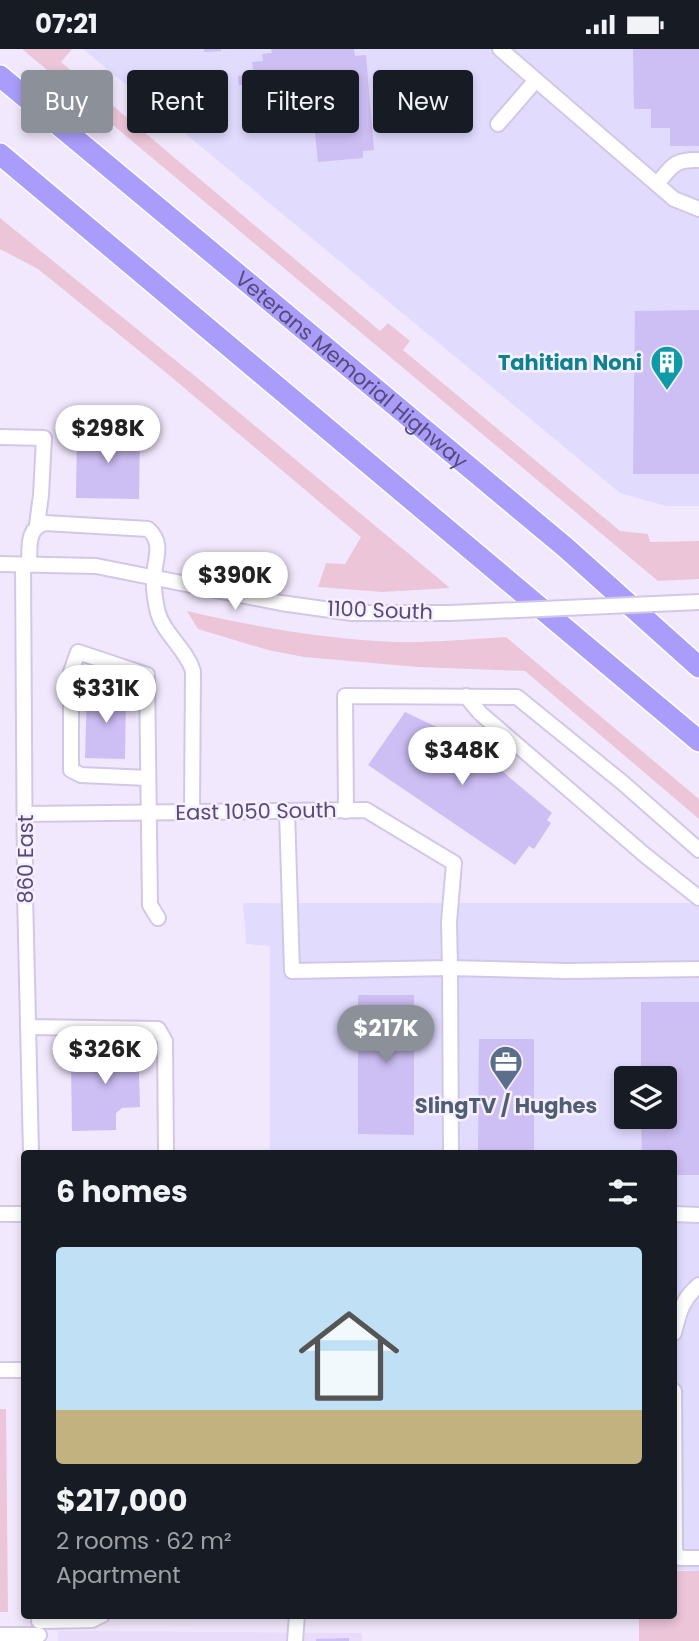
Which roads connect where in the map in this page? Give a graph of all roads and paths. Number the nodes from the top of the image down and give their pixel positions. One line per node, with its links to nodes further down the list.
1 (500, 49): 3 (street)
2 (0, 76): 15 (highway, Veterans Memorial Highway)
3 (536, 80): 4 (street); 7 (street)
4 (498, 124)
5 (0, 154): 17 (highway)
6 (699, 160): 7 (street)
7 (657, 184): 8 (street)
8 (699, 209)
9 (0, 437): 10 (street, 860 East)
10 (37, 525): 12 (street, 860 East); 13 (street)
11 (0, 564): 12 (street, 1100 South)
12 (26, 565): 13 (street, 1100 South); 23 (street, 860 East)
13 (153, 578): 14 (street, 1100 South, bridge); 21 (street)
14 (699, 602)
15 (699, 667)
16 (466, 696): 20 (street); 24 (street); 25 (street)
17 (699, 741)
18 (148, 778): 18 (street); 22 (street)
19 (287, 811): 20 (street, East 1050 South); 21 (street, East 1050 South); 27 (street)
20 (346, 811): 27 (street, East 1050 South)
21 (192, 812): 22 (street, East 1050 South)
22 (148, 813): 23 (street, East 1050 South); 26 (street)
23 (25, 814): 29 (street, 860 East)
24 (699, 850)
25 (699, 898)
26 (158, 918)
27 (450, 968): 28 (street); 32 (street)
28 (699, 969)
29 (28, 1027): 30 (street, 860 East); 31 (street)
30 (31, 1150)
31 (166, 1150)
32 (452, 1150)
33 (0, 1214): 34 (street)
34 (21, 1214)
35 (677, 1214): 36 (street)
36 (699, 1215)
37 (699, 1285): 38 (street)
38 (677, 1320)
39 (0, 1370): 40 (street)
40 (21, 1370)
41 (677, 1554): 42 (street)
42 (699, 1558)
43 (85, 1619): 45 (street)
44 (297, 1619): 47 (street)
45 (39, 1628): 46 (street)
46 (0, 1635)
47 (295, 1641)

